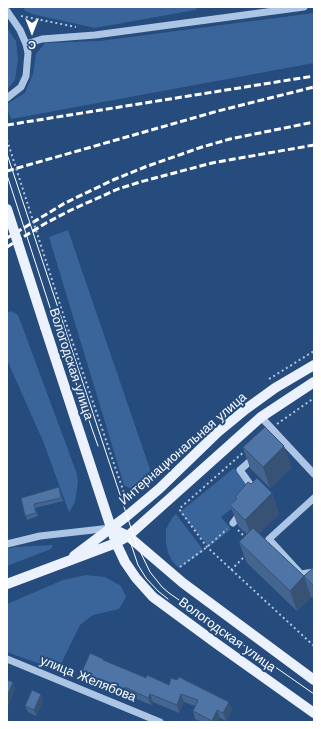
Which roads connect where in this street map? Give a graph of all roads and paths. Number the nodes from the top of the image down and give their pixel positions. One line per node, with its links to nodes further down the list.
1 (304, 7): 3 (street)
2 (7, 10): 3 (street)
3 (26, 44): 4 (street)
4 (7, 98)
5 (7, 140): 15 (path, bridge)
6 (7, 209): 20 (main road, Вологодская улица, bridge)
7 (314, 365): 20 (main road, Интернациональная улица)
8 (314, 382): 10 (main road, Интернациональная улица)
9 (314, 398): 11 (path)
10 (261, 417): 11 (street); 21 (main road, Интернациональная улица)
11 (271, 429): 14 (street)
12 (248, 449): 25 (path)
13 (262, 451): 16 (street)
14 (314, 474)
15 (146, 486)
16 (251, 498)
17 (314, 498): 30 (street)
18 (246, 504): 19 (street)
19 (233, 523): 22 (path); 25 (path)
20 (111, 528): 21 (main road, Вологодская улица); 23 (main road, Вологодская улица); 24 (street); 27 (main road, Интернациональная улица)
21 (128, 536): 23 (main road, Интернациональная улица); 34 (main road, Вологодская улица)
22 (248, 541)
23 (116, 543): 27 (main road, Интернациональная улица); 35 (main road, Вологодская улица)
24 (7, 544)
25 (207, 547): 28 (path); 29 (path)
26 (249, 551): 29 (path)
27 (65, 562): 31 (main road, Интернациональная улица)
28 (180, 567)
29 (231, 570): 32 (path)
30 (314, 572)
31 (7, 584)
32 (314, 646)
33 (7, 659): 36 (street, улица Желябова)
34 (314, 680)
35 (314, 713)
36 (160, 722)

